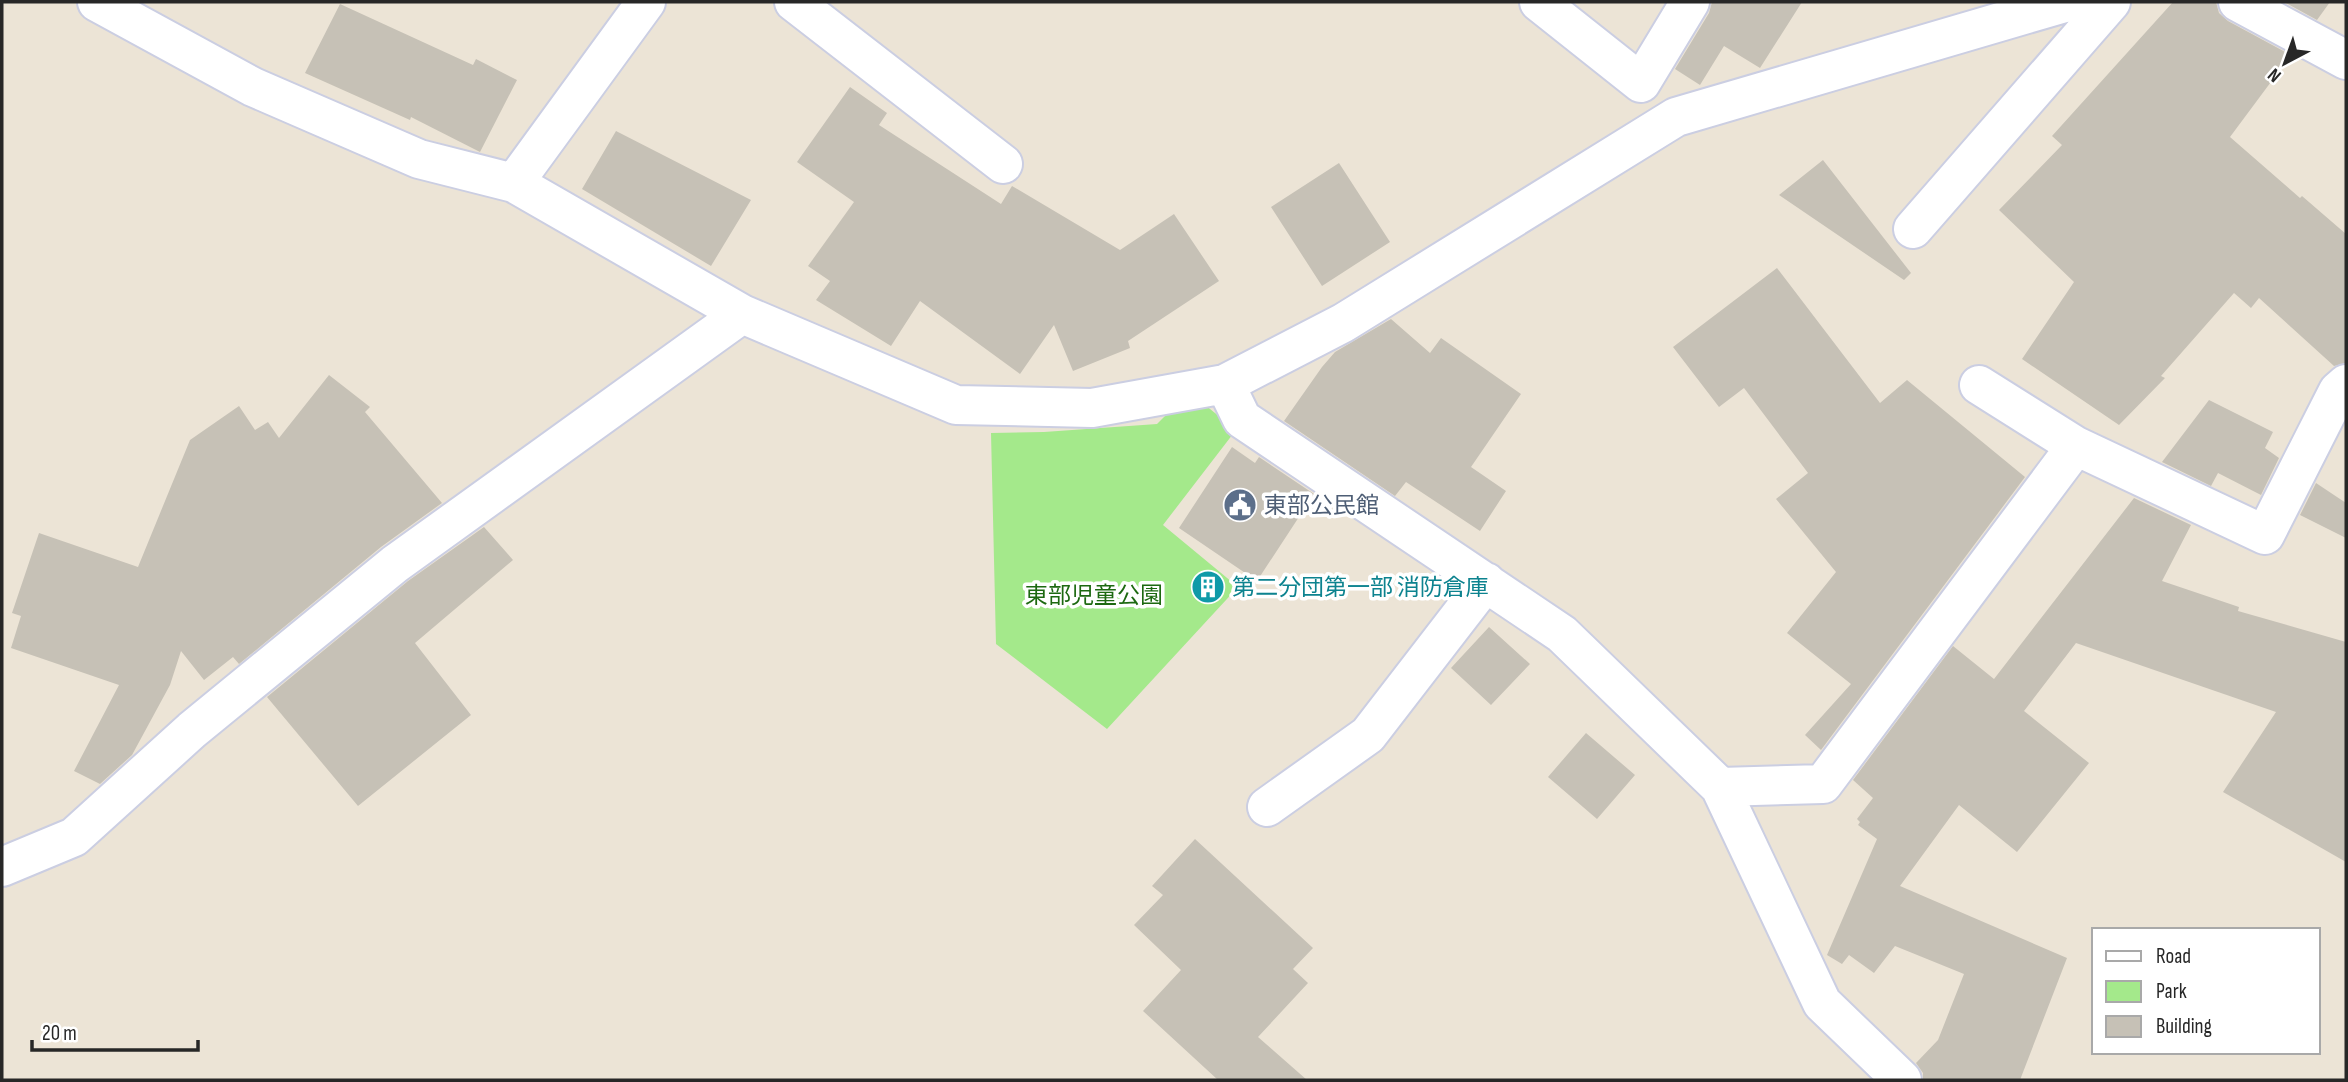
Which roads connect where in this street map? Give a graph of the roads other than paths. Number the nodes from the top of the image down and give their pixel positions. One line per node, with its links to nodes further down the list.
1 (646, 2): 13 (street)
2 (794, 2): 12 (street)
3 (1539, 2): 10 (street)
4 (1690, 2): 10 (street)
5 (2068, 2): 11 (street)
6 (2111, 2): 14 (street)
7 (2238, 2): 9 (street)
8 (102, 3): 13 (street)
9 (2346, 60)
10 (1641, 83): 11 (street)
11 (1675, 117): 16 (street)
12 (1003, 164)
13 (514, 183): 15 (street)
14 (1913, 229)
15 (742, 314): 16 (street); 23 (street)
16 (1225, 384): 20 (street)
17 (2346, 384): 19 (street)
18 (1979, 386): 19 (street)
19 (2076, 446): 21 (street)
20 (1486, 582): 21 (street); 22 (street)
21 (1720, 787): 24 (street)
22 (1267, 807)
23 (2, 867)
24 (1902, 1080)

